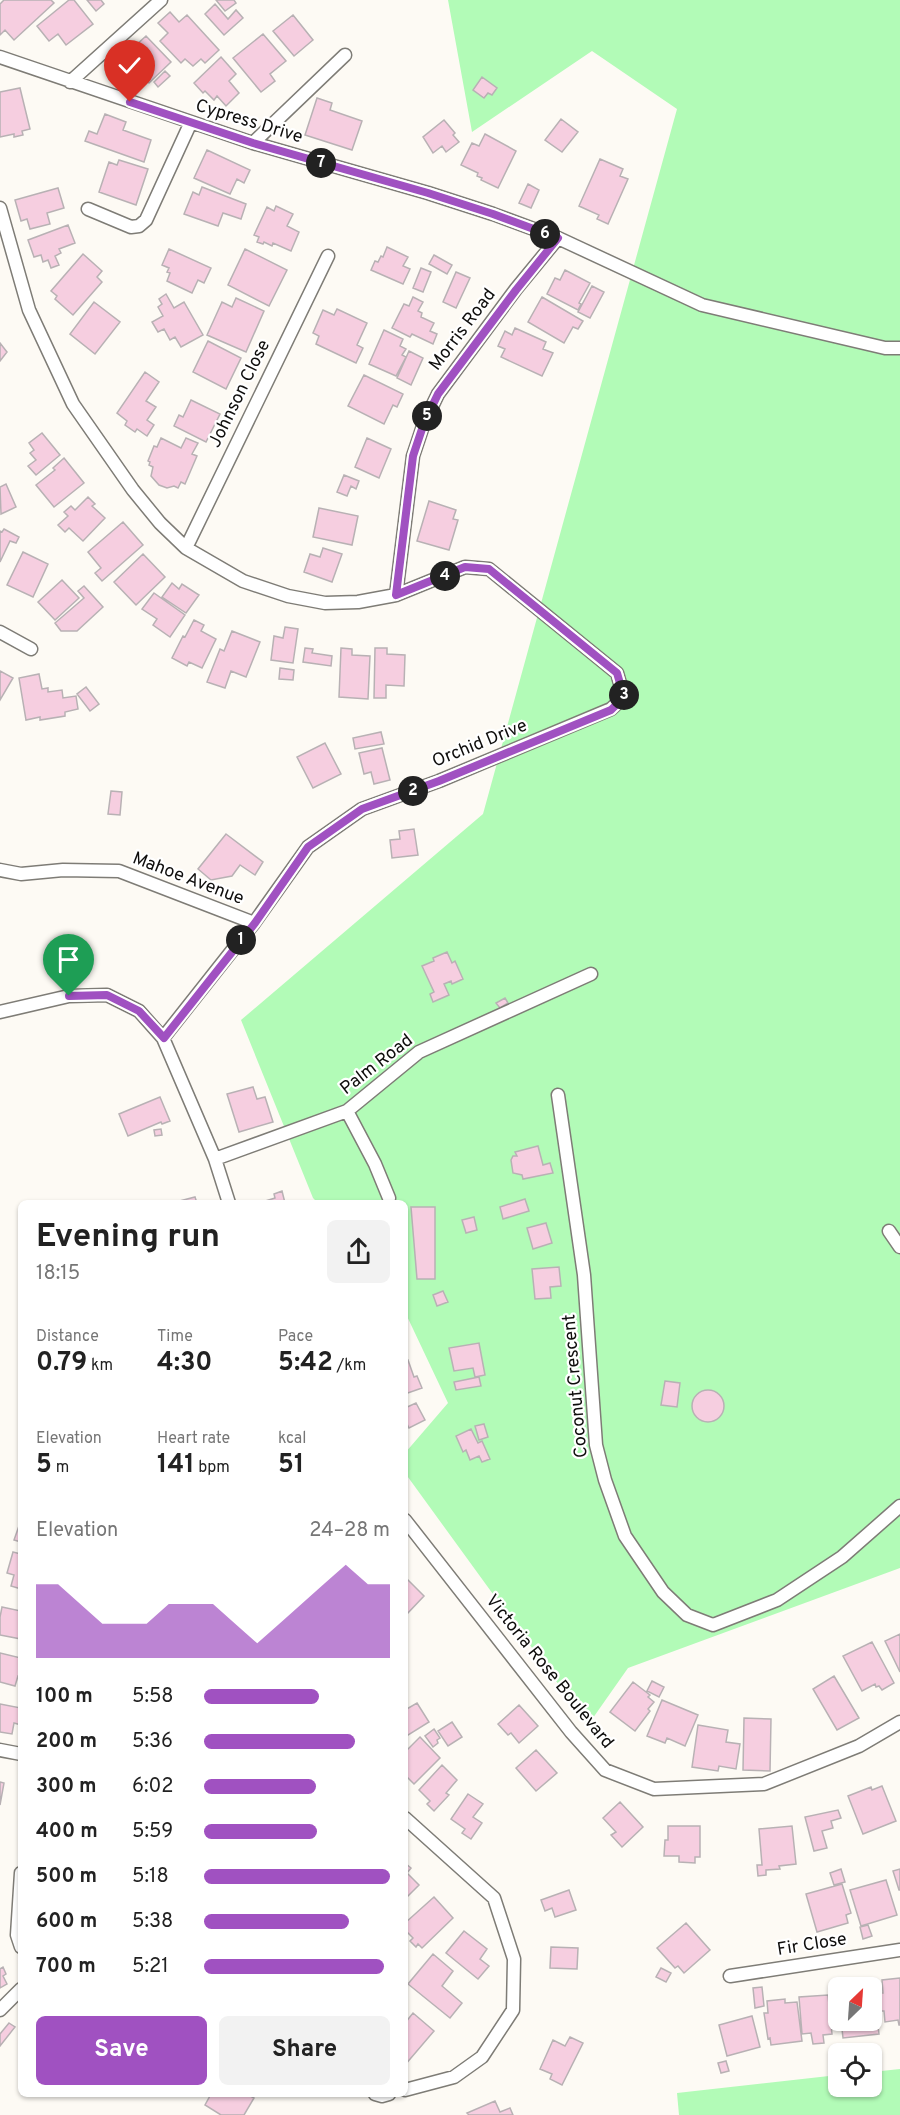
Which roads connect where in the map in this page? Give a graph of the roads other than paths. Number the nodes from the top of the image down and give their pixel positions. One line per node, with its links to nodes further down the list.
1 (161, 0): 4 (street)
2 (345, 55): 6 (street)
3 (0, 57): 4 (street, Cypress Drive)
4 (70, 82): 5 (street, Cypress Drive)
5 (191, 122): 6 (street, Cypress Drive); 8 (street)
6 (253, 143): 9 (street, Cypress Drive)
7 (0, 208): 12 (street)
8 (88, 208)
9 (558, 238): 11 (street, Cypress Drive); 13 (street, Morris Road)
10 (328, 256): 12 (street, Johnson Close)
11 (900, 348)
12 (186, 548): 13 (street)
13 (396, 595): 17 (street, Orchid Drive)
14 (0, 632): 15 (street)
15 (31, 649)
16 (0, 870): 17 (street, Mahoe Avenue)
17 (255, 923): 20 (street, Orchid Drive)
18 (591, 974): 22 (street, Palm Road)
19 (0, 1012): 20 (street)
20 (164, 1038): 23 (street)
21 (558, 1095): 28 (street, Coconut Crescent)
22 (347, 1112): 23 (street, Palm Road); 24 (street)
23 (215, 1159): 25 (street)
24 (389, 1198)
25 (228, 1200)
26 (888, 1231): 27 (street)
27 (900, 1247)
28 (900, 1506)
29 (408, 1524): 30 (street, Victoria Rose Boulevard)
30 (900, 1722)
31 (0, 1750): 32 (street)
32 (18, 1753)
33 (408, 1821): 40 (street)
34 (18, 1920): 35 (street)
35 (18, 1938)
36 (900, 1950): 37 (street, Fir Close)
37 (730, 1976)
38 (18, 1992): 39 (street)
39 (0, 2010)
40 (408, 2089)

